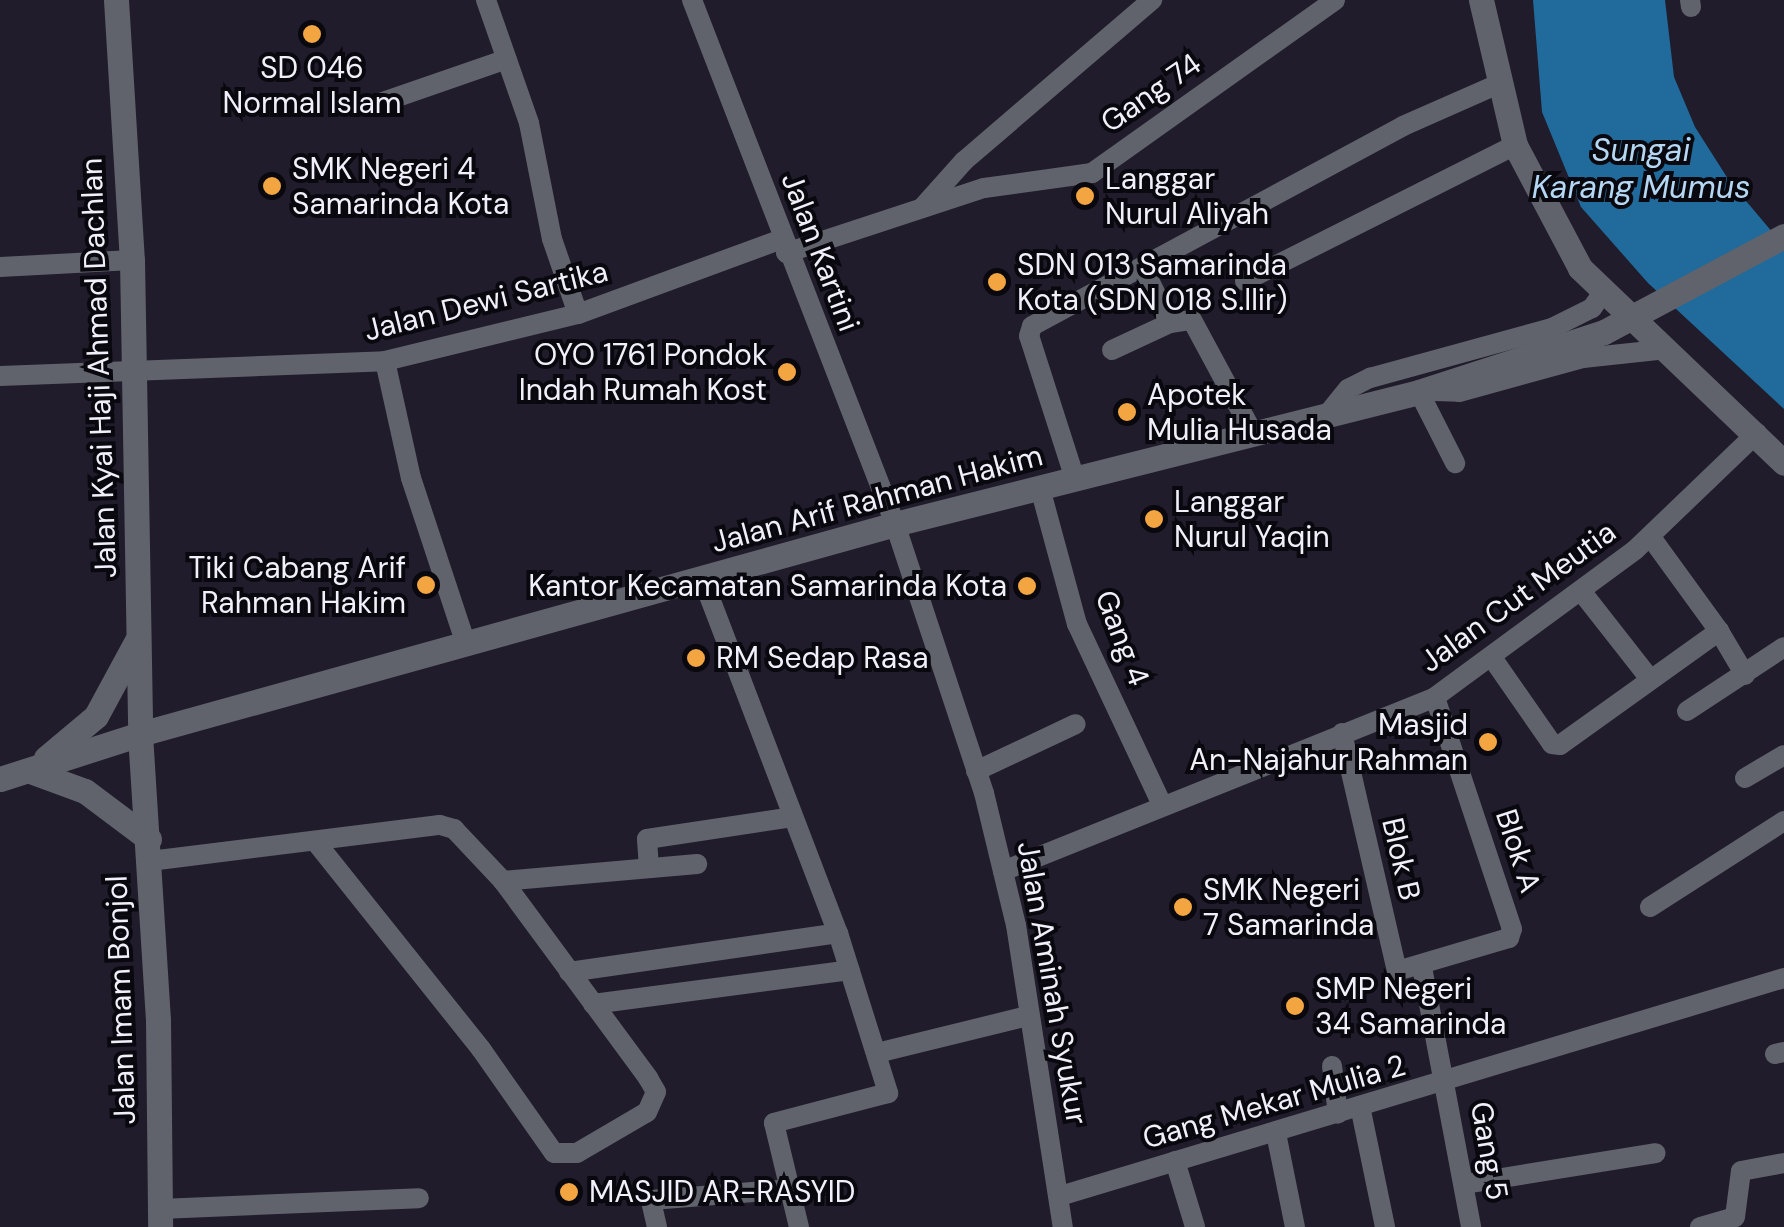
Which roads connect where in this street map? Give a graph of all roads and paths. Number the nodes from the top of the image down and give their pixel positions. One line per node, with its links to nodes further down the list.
1 (116, 0): 14 (street, Jalan Kyai Haji Ahmad Dachlan)
2 (486, 0): 7 (street)
3 (692, 0): 13 (street, Jalan Kartini)
4 (1152, 0): 11 (street)
5 (1334, 0): 11 (street, Gang 74)
6 (1481, 0): 8 (street)
7 (507, 59): 9 (street); 19 (street)
8 (1496, 85): 10 (street); 16 (street)
9 (380, 103)
10 (1515, 145): 17 (street); 18 (street)
11 (917, 210): 13 (street, Jalan Dewi Sartika)
12 (1784, 236): 18 (street, Jalan Arif Rahman Hakim)
13 (784, 246): 19 (street, Jalan Dewi Sartika); 34 (street, Jalan Kartini)
14 (132, 260): 15 (street); 25 (street, Jalan Kyai Haji Ahmad Dachlan)
15 (0, 267)
16 (1143, 268): 20 (street); 32 (street)
17 (1244, 280)
18 (1622, 308): 22 (street); 26 (street, Jalan Arif Rahman Hakim); 27 (street)
19 (578, 314): 23 (street, Jalan Dewi Sartika)
20 (1170, 324): 21 (street); 29 (street)
21 (1112, 350)
22 (1667, 350): 26 (street); 28 (street)
23 (385, 361): 25 (street, Jalan Dewi Sartika); 40 (street)
24 (0, 376): 25 (street, Jalan Dewi Sartika)
25 (136, 376): 39 (street, Jalan Kyai Haji Ahmad Dachlan)
26 (1430, 388): 27 (street, Jalan Arif Rahman Hakim); 30 (street)
27 (1326, 416): 29 (street, Jalan Arif Rahman Hakim)
28 (1758, 433): 31 (street); 35 (street, Jalan Cut Meutia)
29 (1254, 435): 32 (street, Jalan Arif Rahman Hakim)
30 (1455, 463)
31 (1784, 463)
32 (1074, 479): 33 (street, Jalan Arif Rahman Hakim)
33 (1040, 488): 34 (street, Jalan Arif Rahman Hakim); 54 (street, Gang 4)
34 (895, 524): 36 (street, Jalan Arif Rahman Hakim); 51 (street, Jalan Aminah Syukur)
35 (1650, 536): 37 (street, Jalan Cut Meutia); 38 (street)
36 (703, 580): 40 (street, Jalan Arif Rahman Hakim); 55 (street)
37 (1581, 591): 42 (street, Jalan Cut Meutia); 44 (street)
38 (1719, 630): 43 (street); 44 (street)
39 (141, 633): 49 (street, Jalan Kyai Haji Ahmad Dachlan); 52 (street)
40 (466, 644): 49 (street, Jalan Arif Rahman Hakim)
41 (1784, 647): 43 (street)
42 (1494, 659): 44 (street); 45 (street, Jalan Cut Meutia)
43 (1746, 675): 46 (street)
44 (1650, 679)
45 (1436, 696): 48 (street, Jalan Cut Meutia); 65 (street, Blok A)
46 (1687, 712)
47 (1076, 724): 51 (street)
48 (1342, 733): 54 (street, Jalan Cut Meutia); 65 (street, Blok B)
49 (140, 734): 52 (street, Jalan Arif Rahman Hakim); 58 (street, Jalan Imam Bonjol)
50 (1784, 755): 53 (street)
51 (976, 771): 61 (street, Jalan Aminah Syukur)
52 (19, 775): 58 (street)
53 (1745, 778)
54 (1162, 804): 61 (street, Jalan Cut Meutia)
55 (792, 817): 60 (street); 64 (street)
56 (1784, 820): 63 (street)
57 (315, 840): 58 (street); 62 (street); 69 (street)
58 (150, 850): 84 (street, Jalan Imam Bonjol)
59 (697, 864): 60 (street)
60 (649, 868): 62 (street)
61 (1003, 871): 70 (street, Jalan Aminah Syukur)
62 (502, 881): 67 (street)
63 (1650, 907)
64 (838, 934): 66 (street); 67 (street)
65 (1422, 968): 73 (street)
66 (850, 970): 69 (street); 71 (street)
67 (569, 972): 69 (street)
68 (1784, 978): 73 (street, Gang Mekar Mulia 2)
69 (593, 1004)
70 (1028, 1016): 71 (street); 82 (street, Jalan Aminah Syukur)
71 (878, 1053): 81 (street)
72 (1332, 1066): 75 (street)
73 (1448, 1084): 74 (street, Gang Mekar Mulia 2); 80 (street, Gang 5)
74 (1360, 1106): 75 (street, Gang Mekar Mulia 2); 90 (street)
75 (1338, 1114): 76 (street, Gang Mekar Mulia 2)
76 (1276, 1133): 78 (street, Gang Mekar Mulia 2); 89 (street)
77 (1656, 1153): 80 (street)
78 (1175, 1161): 82 (street, Gang Mekar Mulia 2); 88 (street)
79 (1784, 1163): 92 (street)
80 (1465, 1184): 91 (street, Gang 5)
81 (790, 1189): 85 (street); 86 (street)
82 (1060, 1196): 87 (street, Jalan Aminah Syukur)
83 (418, 1198): 84 (street)
84 (160, 1218)
85 (657, 1227)
86 (799, 1227)
87 (1063, 1227)
88 (1195, 1227)
89 (1296, 1227)
90 (1385, 1227)
91 (1471, 1227)
92 (1700, 1227)

